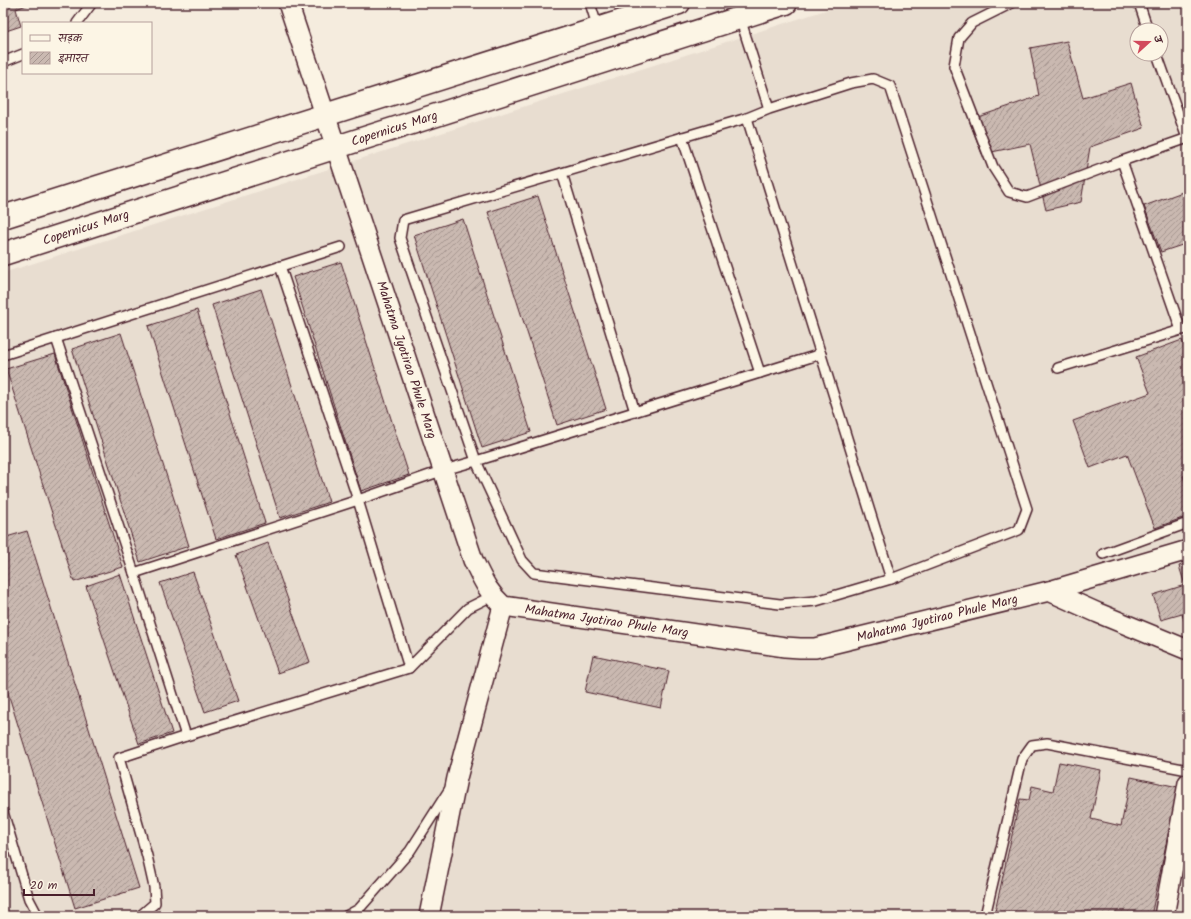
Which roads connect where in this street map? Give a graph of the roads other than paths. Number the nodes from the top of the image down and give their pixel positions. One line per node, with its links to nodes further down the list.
1 (92, 3): 9 (lane)
2 (288, 3): 16 (street, Mahatma Jyotirao Phule Marg)
3 (590, 3): 11 (lane)
4 (679, 3): 11 (street)
5 (786, 3): 8 (street, Copernicus Marg)
6 (1012, 3): 21 (lane)
7 (1139, 3): 10 (lane)
8 (740, 18): 15 (lane); 20 (street, Copernicus Marg)
9 (79, 22)
10 (1145, 22)
11 (598, 29): 16 (street)
12 (22, 54): 13 (lane)
13 (3, 62)
14 (1160, 62): 19 (lane)
15 (769, 109): 17 (lane); 41 (lane)
16 (326, 114): 20 (street, Mahatma Jyotirao Phule Marg); 23 (street)
17 (747, 118): 18 (lane); 29 (lane)
18 (682, 137): 22 (lane); 32 (lane)
19 (1187, 138): 21 (lane)
20 (336, 148): 25 (street, Copernicus Marg); 35 (street, Mahatma Jyotirao Phule Marg)
21 (1122, 162): 27 (lane)
22 (562, 173): 33 (lane); 34 (lane)
23 (3, 217)
24 (341, 247): 26 (lane)
25 (3, 254)
26 (280, 266): 28 (lane); 36 (lane)
27 (1185, 329): 31 (lane)
28 (56, 338): 30 (lane); 40 (lane)
29 (821, 354): 32 (lane); 41 (lane)
30 (3, 355)
31 (1058, 368)
32 (760, 373): 33 (lane)
33 (635, 412): 34 (lane)
34 (476, 461): 35 (lane); 41 (lane)
35 (444, 470): 36 (lane); 43 (street, Mahatma Jyotirao Phule Marg)
36 (358, 500): 40 (lane); 45 (lane)
37 (1188, 523): 39 (lane)
38 (1188, 550): 42 (street, Mahatma Jyotirao Phule Marg)
39 (1103, 554)
40 (134, 573): 46 (lane)
41 (891, 579)
42 (1049, 591): 43 (street, Mahatma Jyotirao Phule Marg); 44 (street)
43 (498, 601): 45 (lane); 48 (street)
44 (1188, 650)
45 (409, 668): 46 (lane)
46 (186, 736): 52 (lane)
47 (1188, 770): 55 (lane)
48 (457, 778): 53 (lane); 54 (street)
49 (1188, 783): 56 (street)
50 (3, 812): 51 (lane)
51 (38, 916)
52 (140, 916)
53 (346, 916)
54 (429, 916)
55 (985, 916)
56 (1164, 916)

